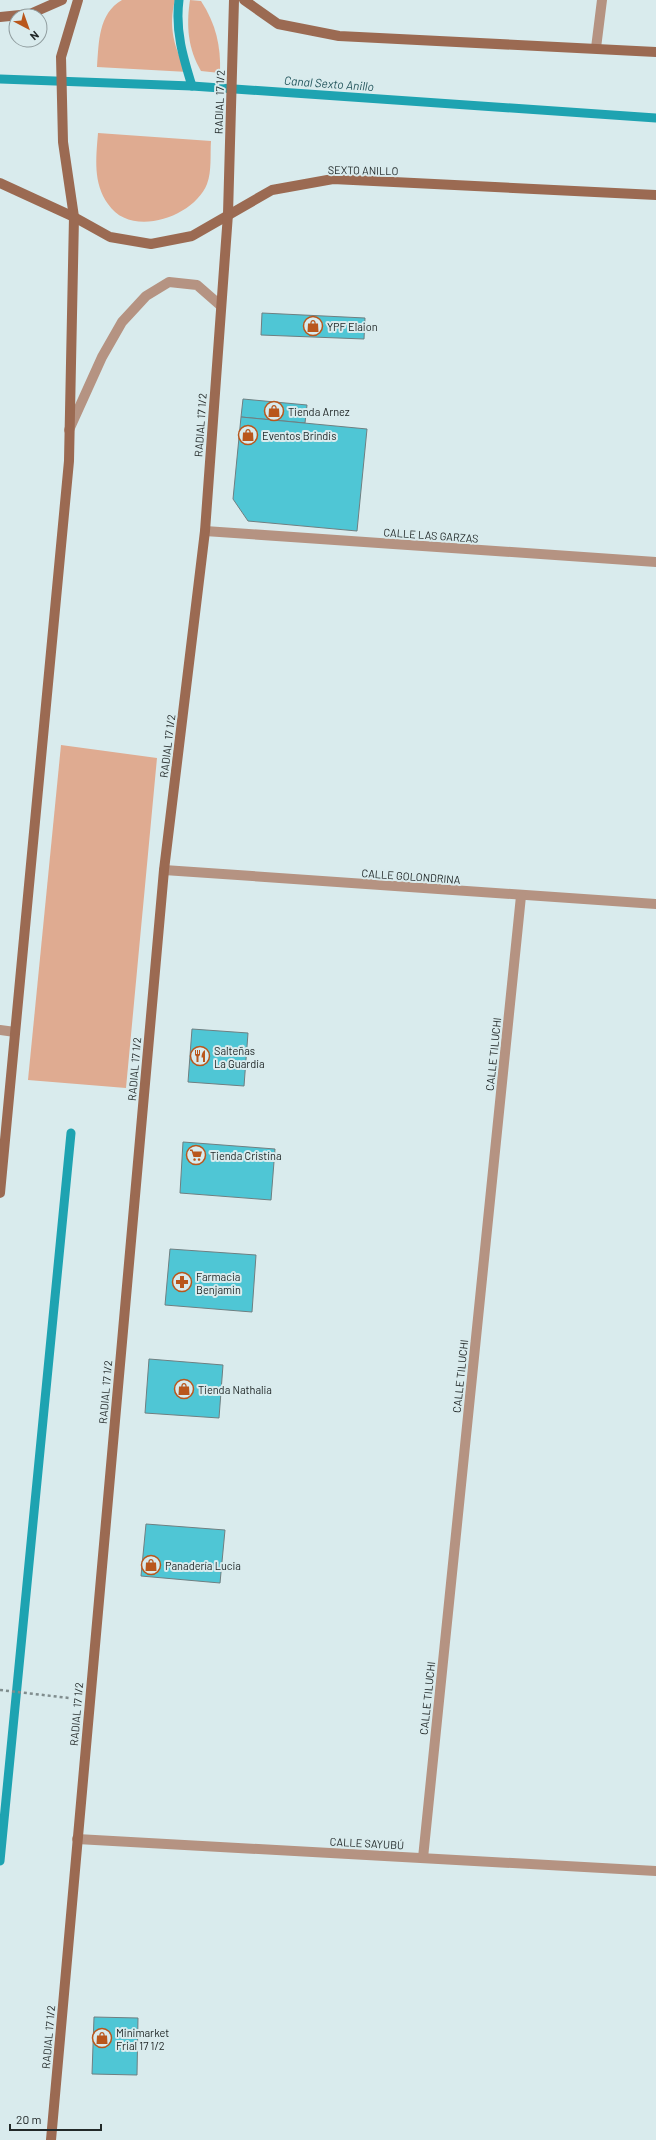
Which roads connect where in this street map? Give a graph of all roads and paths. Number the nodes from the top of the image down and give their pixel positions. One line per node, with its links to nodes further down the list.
1 (62, 0): 6 (main road)
2 (78, 0): 12 (main road)
3 (234, 0): 11 (main road, RADIAL 17 1/2)
4 (244, 0): 7 (main road)
5 (602, 0): 7 (street)
6 (0, 17)
7 (596, 48): 8 (main road)
8 (656, 52)
9 (0, 183): 12 (main road, SEXTO ANILLO)
10 (656, 195): 11 (main road, SEXTO ANILLO)
11 (228, 214): 12 (main road, SEXTO ANILLO); 13 (main road, RADIAL 17 1/2)
12 (74, 217): 14 (main road)
13 (221, 306): 14 (street); 15 (main road, RADIAL 17 1/2)
14 (69, 430): 21 (main road)
15 (205, 531): 16 (street, CALLE LAS GARZAS); 17 (main road, RADIAL 17 1/2)
16 (656, 562)
17 (164, 870): 18 (street, CALLE GOLONDRINA); 24 (main road, RADIAL 17 1/2)
18 (521, 896): 19 (street, CALLE GOLONDRINA); 26 (street, CALLE TILUCHI)
19 (656, 904)
20 (0, 1030): 21 (street)
21 (15, 1032): 22 (main road)
22 (0, 1193)
23 (1, 1690): 24 (path)
24 (89, 1700): 25 (main road, RADIAL 17 1/2)
25 (76, 1839): 26 (street, CALLE SAYUBÚ); 28 (main road, RADIAL 17 1/2)
26 (423, 1858): 27 (street, CALLE SAYUBÚ)
27 (656, 1871)
28 (51, 2140)

